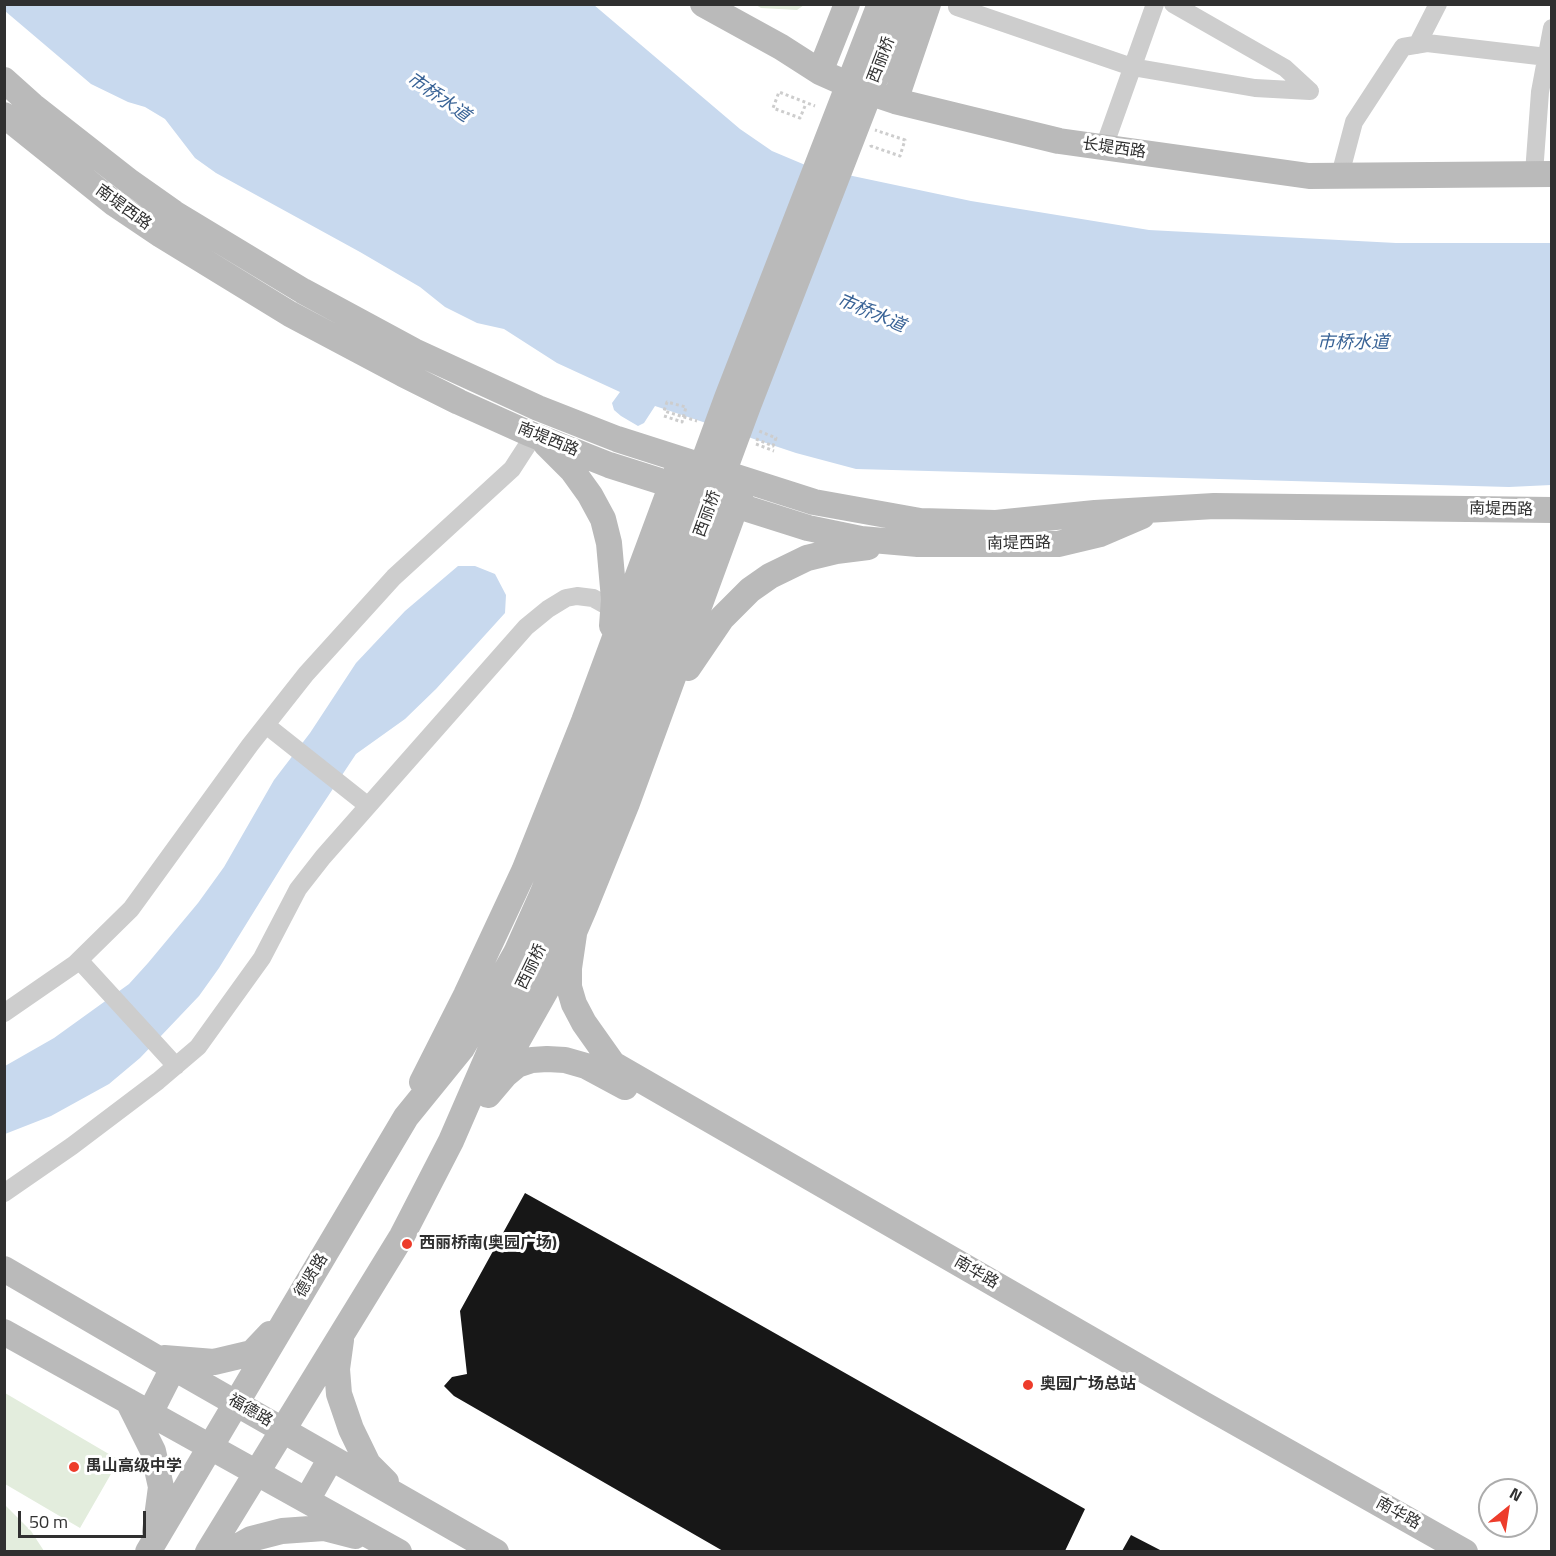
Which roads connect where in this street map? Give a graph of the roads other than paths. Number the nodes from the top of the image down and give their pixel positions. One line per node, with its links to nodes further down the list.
1 (703, 4): 13 (street, 长堤西路)
2 (847, 4): 11 (street)
3 (880, 4): 40 (street, 西丽桥)
4 (903, 4): 40 (street, 西丽桥)
5 (928, 4): 19 (street)
6 (1155, 4): 15 (street)
7 (1173, 4): 15 (street)
8 (1438, 4): 12 (street)
9 (957, 7): 15 (street)
10 (1551, 28): 14 (street)
11 (835, 34): 13 (street); 16 (street)
12 (1417, 45): 14 (street); 23 (street)
13 (781, 47): 16 (street, 长堤西路)
14 (1546, 57): 18 (street)
15 (1132, 67): 21 (street)
16 (820, 72): 19 (street, 长堤西路)
17 (4, 80): 25 (street, 南堤西路)
18 (1547, 81): 22 (street)
19 (895, 101): 21 (street, 长堤西路)
20 (4, 116): 24 (street, 南堤西路)
21 (1104, 147): 23 (street, 长堤西路)
22 (1543, 174): 23 (street, 长堤西路)
23 (1340, 175)
24 (534, 435): 27 (street, 南堤西路); 32 (street); 35 (street)
25 (681, 460): 26 (street, 南堤西路); 27 (street)
26 (746, 480): 28 (street); 29 (street, 南堤西路)
27 (673, 485): 28 (street, 南堤西路); 33 (street)
28 (736, 505): 31 (street, 南堤西路); 34 (street)
29 (1163, 508): 30 (street, 南堤西路); 31 (street, 南堤西路)
30 (1551, 510)
31 (914, 543): 34 (street)
32 (613, 609): 33 (street); 36 (street)
33 (607, 659): 43 (street)
34 (659, 717): 37 (street)
35 (266, 725): 36 (street); 38 (street)
36 (367, 805): 41 (street)
37 (574, 933): 42 (street); 65 (street, 南华路)
38 (79, 960): 39 (street); 41 (street)
39 (4, 1014)
40 (495, 1014): 43 (street, 德贤路); 45 (street)
41 (176, 1066): 44 (street)
42 (488, 1095): 45 (street); 64 (street, 南华路)
43 (406, 1117): 47 (street, 德贤路)
44 (4, 1193)
45 (402, 1236): 49 (street)
46 (4, 1269): 50 (street, 福德路)
47 (289, 1314): 50 (street); 51 (street, 德贤路)
48 (4, 1332): 52 (street)
49 (342, 1334): 53 (street); 57 (street)
50 (164, 1362): 51 (street, 福德路); 52 (street)
51 (236, 1404): 53 (street, 福德路); 54 (street, 德贤路)
52 (139, 1407): 54 (street); 60 (street)
53 (282, 1430): 55 (street, 福德路); 56 (street)
54 (211, 1446): 56 (street); 60 (street, 德贤路)
55 (331, 1458): 57 (street, 福德路); 58 (street)
56 (257, 1472): 58 (street); 61 (street)
57 (403, 1499): 63 (street, 福德路)
58 (307, 1500): 59 (street)
59 (390, 1547): 62 (street)
60 (150, 1548)
61 (208, 1551)
62 (228, 1551)
63 (496, 1551)
64 (1432, 1551)
65 (1465, 1551)

